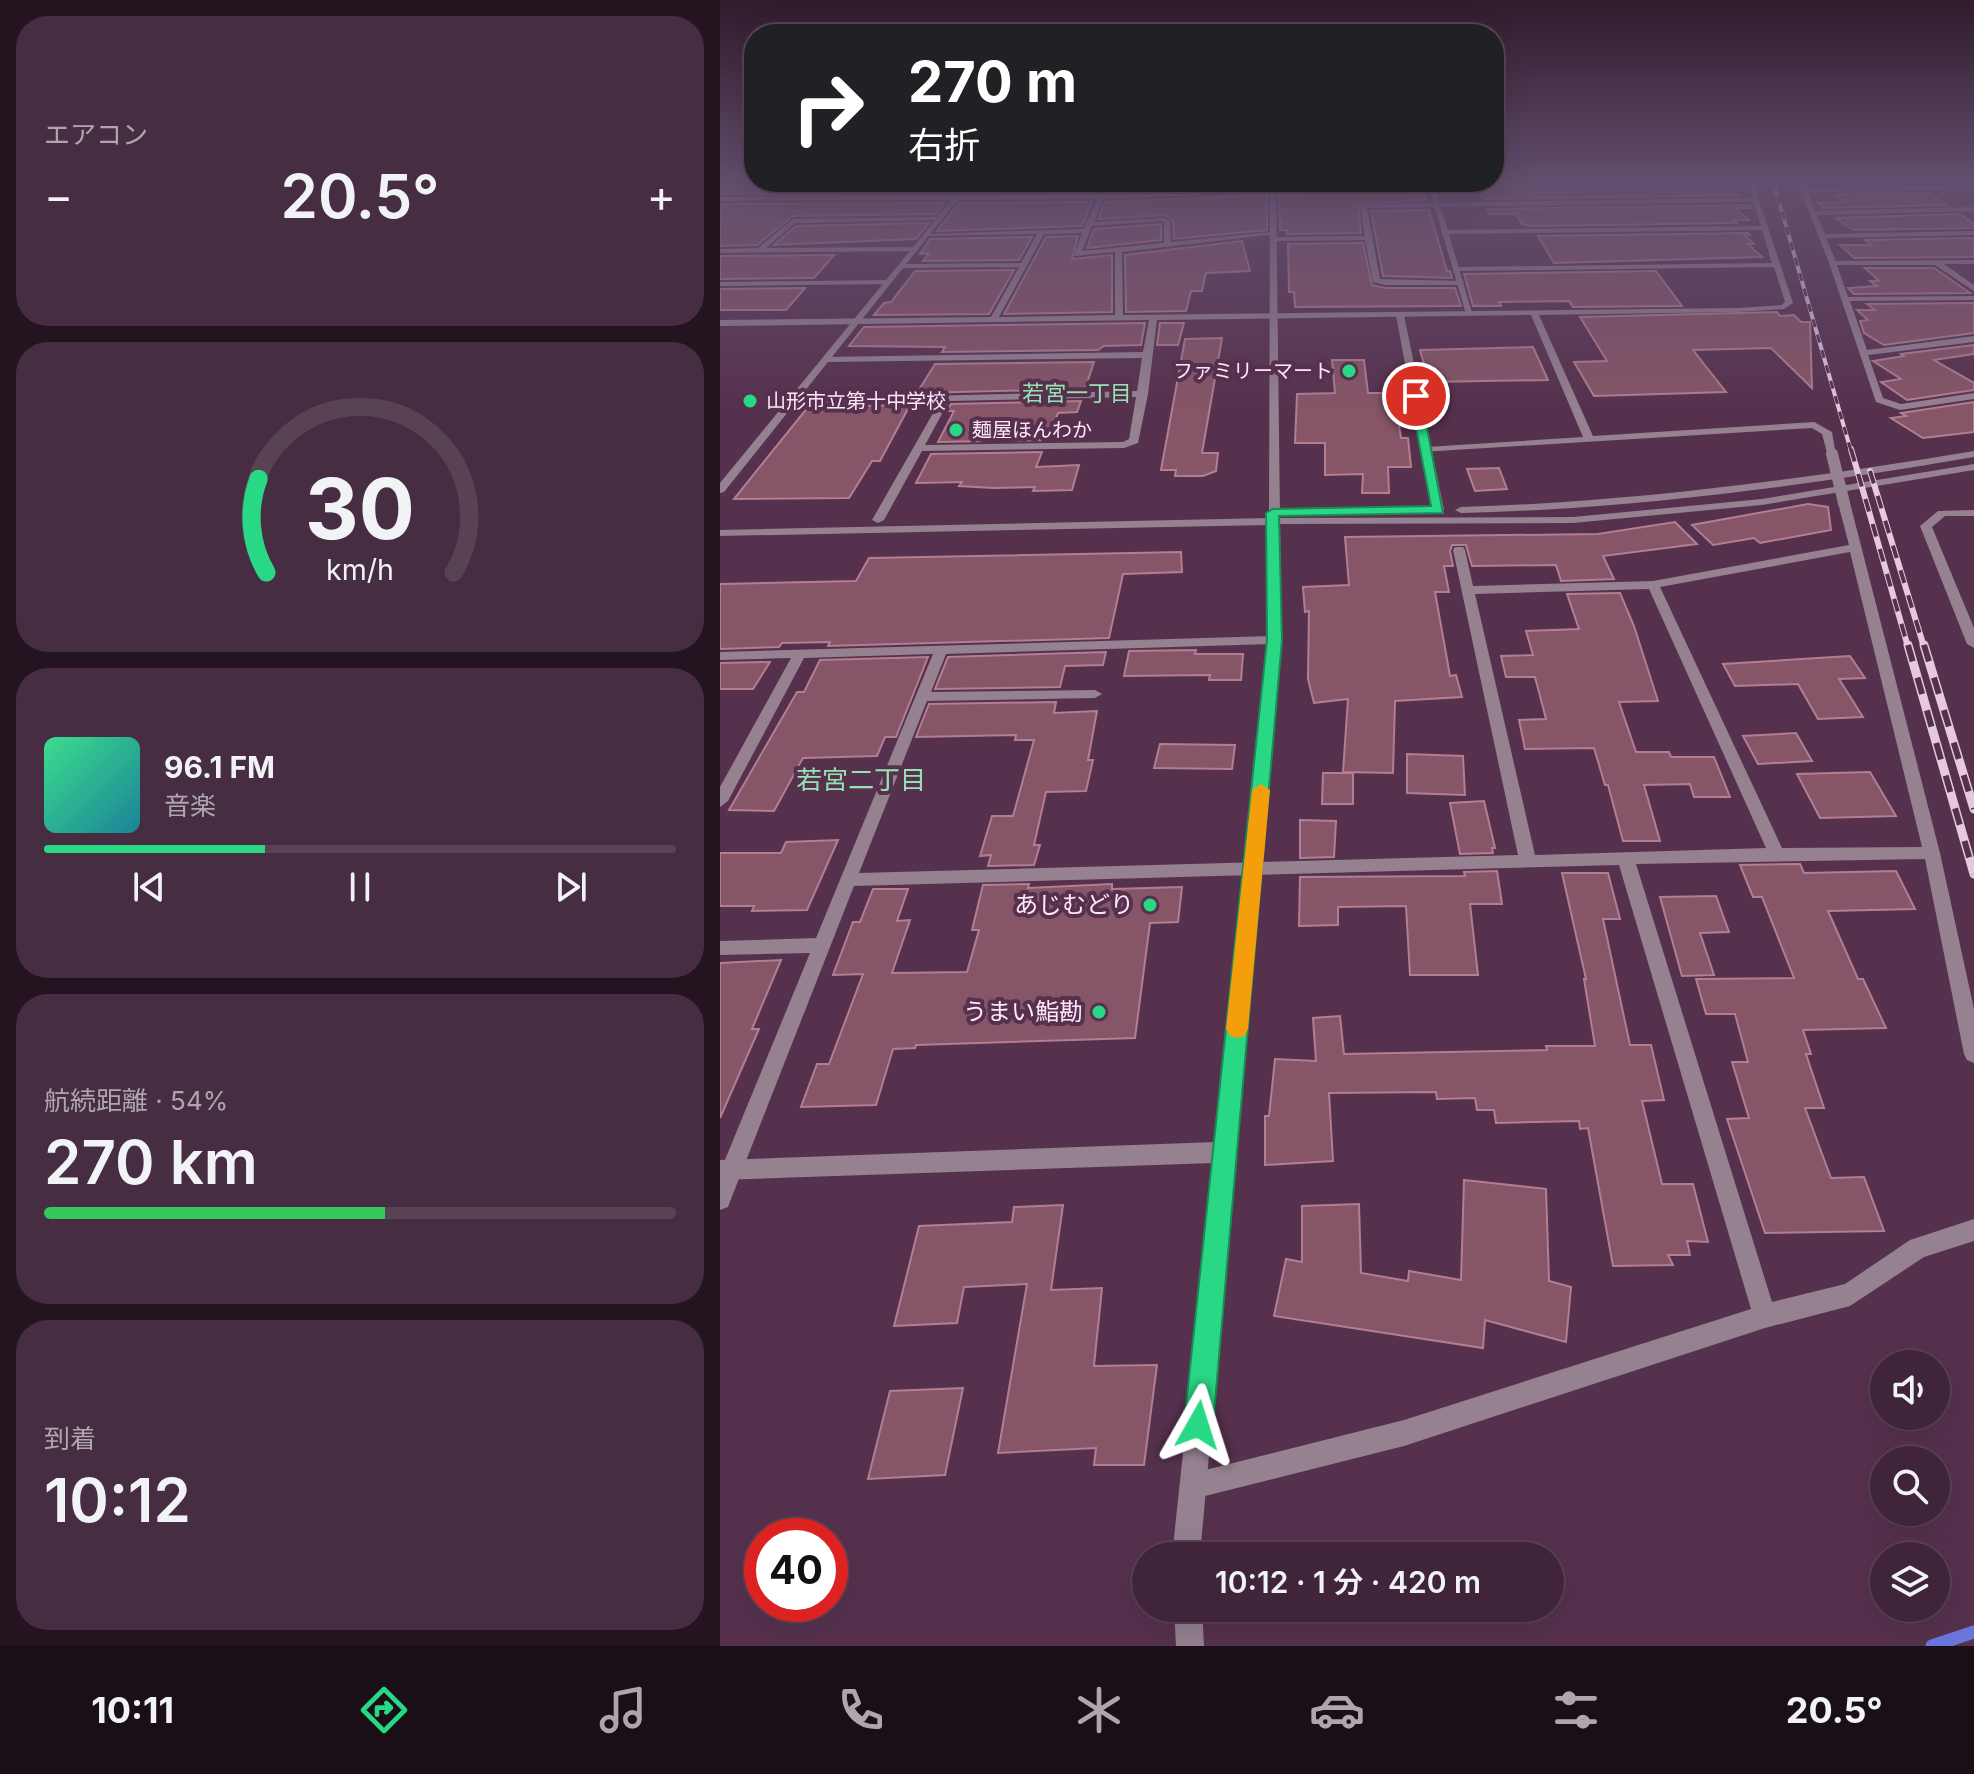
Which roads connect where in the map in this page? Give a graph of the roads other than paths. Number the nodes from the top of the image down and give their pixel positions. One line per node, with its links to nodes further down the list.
1 (910, 258): 14 (street)
2 (1027, 258): 12 (street)
3 (1119, 258): 26 (street)
4 (1273, 258): 25 (street)
5 (1372, 258): 17 (street)
6 (1453, 258): 15 (street)
7 (1775, 258): 13 (street)
8 (1831, 258): 11 (street)
9 (1936, 262): 10 (street); 11 (street); 19 (street)
10 (1974, 262)
11 (1833, 263): 21 (street)
12 (1023, 265): 14 (street); 28 (street)
13 (1778, 265): 15 (street); 22 (street)
14 (904, 266): 16 (street)
15 (1457, 269): 17 (street)
16 (889, 282): 18 (street); 29 (street)
17 (1461, 283): 23 (street)
18 (720, 284)
19 (1974, 289)
20 (1974, 298): 21 (street)
21 (1846, 299): 32 (street)
22 (1534, 313): 23 (street); 39 (street)
23 (1470, 314): 24 (street)
24 (1400, 315): 25 (street); 41 (street)
25 (1272, 317): 27 (street); 47 (street)
26 (1119, 318): 27 (street); 28 (street)
27 (1153, 318): 33 (street)
28 (993, 320): 29 (street)
29 (857, 321): 30 (street); 34 (street)
30 (720, 323)
31 (1974, 339): 32 (street)
32 (1864, 353): 36 (street)
33 (1146, 355): 34 (street); 35 (street)
34 (827, 359): 38 (street)
35 (1143, 394): 37 (street); 40 (street)
36 (1974, 396)
37 (946, 398): 38 (street); 40 (street)
38 (794, 401): 44 (street)
39 (1589, 438): 41 (street); 51 (street, bridge)
40 (919, 448): 48 (street)
41 (1426, 450): 45 (street)
42 (1974, 454): 45 (street)
43 (1974, 467): 47 (street)
44 (720, 490)
45 (1438, 510): 47 (street)
46 (1974, 513): 56 (street)
47 (1273, 517): 48 (street); 50 (street); 55 (street)
48 (878, 520): 49 (street)
49 (720, 523)
50 (720, 533)
51 (1853, 548): 53 (street); 63 (street)
52 (1459, 550): 54 (street)
53 (1653, 585): 54 (street); 64 (street)
54 (1469, 590): 66 (street)
55 (1275, 640): 57 (street); 67 (street)
56 (1974, 644)
57 (940, 652): 58 (street); 61 (street)
58 (799, 655): 59 (street); 62 (street)
59 (720, 656)
60 (1095, 694): 61 (street)
61 (923, 697): 68 (street)
62 (720, 801)
63 (1932, 853): 64 (street); 71 (street)
64 (1777, 854): 65 (street)
65 (1626, 860): 66 (street); 76 (street)
66 (1528, 861): 67 (street)
67 (1254, 870): 68 (street); 72 (street)
68 (849, 880): 69 (street)
69 (822, 945): 70 (street); 73 (street)
70 (720, 948)
71 (1974, 1054)
72 (1225, 1152): 73 (street); 77 (street)
73 (726, 1170): 74 (street)
74 (720, 1199)
75 (1974, 1230): 76 (street)
76 (1765, 1316): 77 (street)
77 (1193, 1486): 78 (street)
78 (1187, 1542)
79 (1189, 1622): 80 (street)
80 (1190, 1646)

